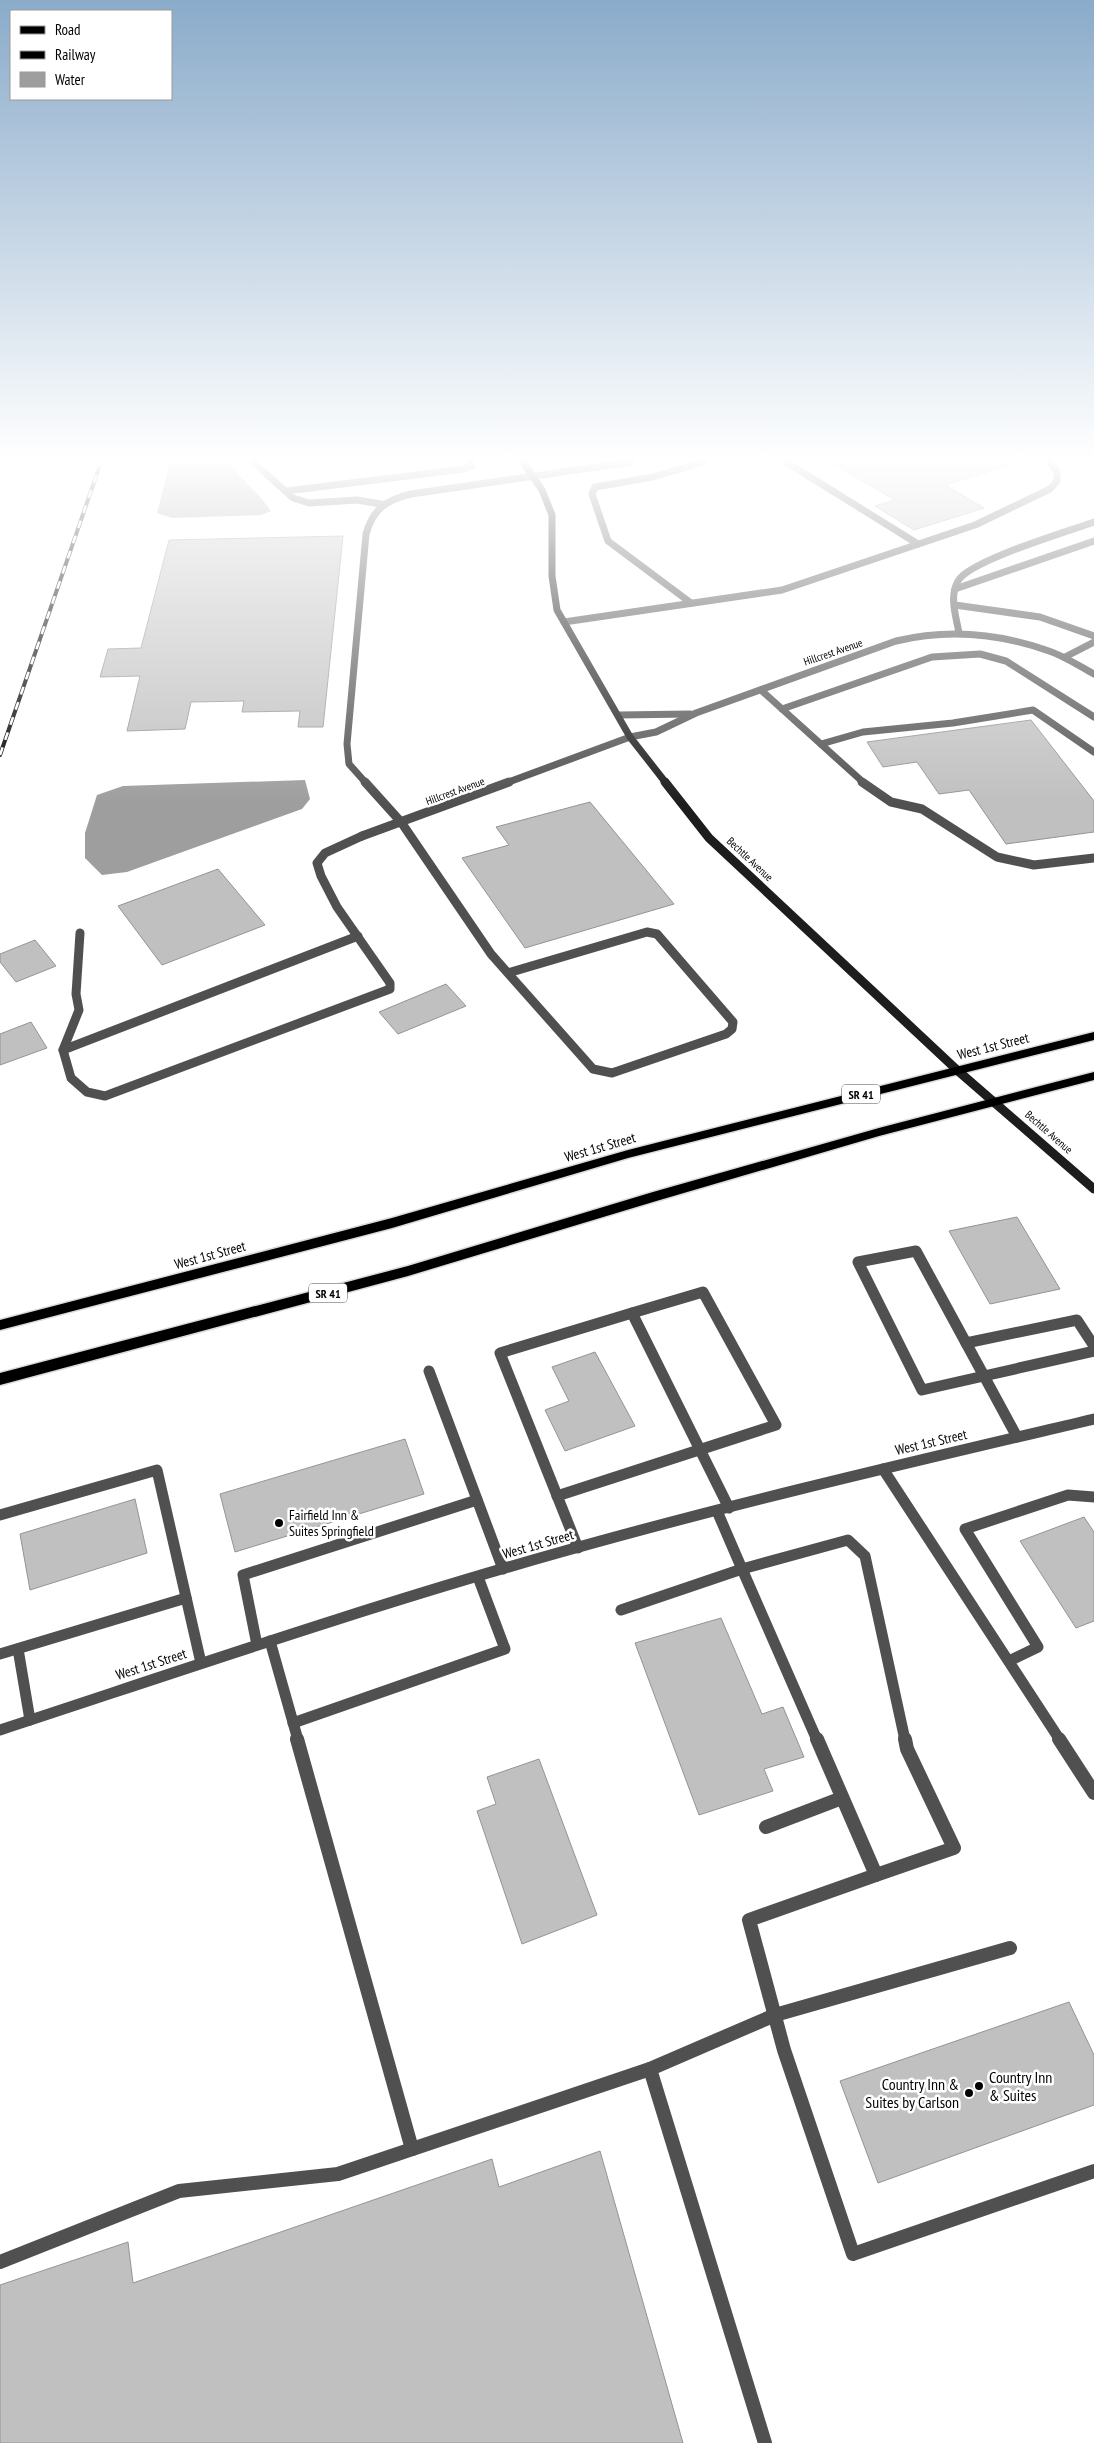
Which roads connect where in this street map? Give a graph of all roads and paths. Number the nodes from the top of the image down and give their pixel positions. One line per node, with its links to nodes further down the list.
1 (362, 576): 24 (street)
2 (553, 576): 10 (street, Bechtle Avenue)
3 (655, 576): 8 (street)
4 (823, 576): 8 (street)
5 (962, 576): 7 (street)
6 (993, 576): 7 (street)
7 (955, 589): 9 (street)
8 (691, 603): 10 (street)
9 (955, 605): 11 (street); 12 (street)
10 (564, 622): 19 (street, Bechtle Avenue)
11 (959, 632): 14 (street, Hillcrest Avenue); 16 (street, Hillcrest Avenue)
12 (1094, 636)
13 (1094, 642): 14 (street)
14 (1065, 657): 15 (street, Hillcrest Avenue)
15 (1094, 674)
16 (760, 690): 17 (street); 18 (street, Hillcrest Avenue)
17 (782, 709): 20 (street); 22 (street)
18 (696, 713): 19 (street, Hillcrest Avenue); 21 (street, Hillcrest Avenue)
19 (619, 715): 21 (street, Bechtle Avenue)
20 (1094, 717)
21 (630, 737): 24 (street, Hillcrest Avenue); 31 (street, Bechtle Avenue)
22 (821, 744): 23 (street); 25 (street)
23 (1094, 752)
24 (400, 822): 27 (street, Hillcrest Avenue); 28 (street)
25 (1094, 858)
26 (80, 933): 30 (street)
27 (358, 936): 30 (street); 30 (street, Hillcrest Avenue)
28 (508, 973): 28 (street)
29 (1094, 1036): 31 (main road, West 1st Street / SR 41)
30 (63, 1050)
31 (958, 1070): 33 (street, Bechtle Avenue); 36 (main road, West 1st Street / SR 41)
32 (1094, 1076): 33 (main road, SR 41)
33 (996, 1103): 34 (street, Bechtle Avenue); 42 (main road, SR 41)
34 (1094, 1189)
35 (632, 1313): 45 (street); 45 (street); 47 (street)
36 (0, 1325)
37 (966, 1343): 38 (street); 41 (street); 41 (street)
38 (1094, 1346)
39 (1094, 1351): 41 (street)
40 (429, 1371): 49 (street)
41 (984, 1376): 44 (street)
42 (0, 1379)
43 (1094, 1419): 44 (street, West 1st Street)
44 (1017, 1437): 46 (street, West 1st Street)
45 (700, 1450): 47 (street); 50 (street)
46 (882, 1469): 50 (street, West 1st Street); 62 (street)
47 (557, 1496): 52 (street)
48 (1094, 1497): 62 (street)
49 (477, 1500): 53 (street); 59 (street)
50 (723, 1509): 52 (street, West 1st Street); 54 (street)
51 (0, 1515): 56 (street)
52 (578, 1548): 53 (street, West 1st Street)
53 (503, 1569): 55 (street, West 1st Street)
54 (742, 1569): 57 (street); 68 (street); 70 (street)
55 (478, 1577): 58 (street, West 1st Street); 65 (street)
56 (186, 1598): 60 (street); 63 (street)
57 (621, 1610)
58 (270, 1641): 59 (street, West 1st Street); 65 (street)
59 (257, 1645): 63 (street, West 1st Street)
60 (18, 1649): 61 (street); 64 (street)
61 (0, 1654)
62 (1009, 1661): 67 (street)
63 (201, 1663): 64 (street, West 1st Street)
64 (30, 1720): 66 (street, West 1st Street)
65 (293, 1723): 74 (street)
66 (0, 1730)
67 (1094, 1793)
68 (842, 1798): 69 (street); 70 (street)
69 (766, 1827)
70 (876, 1875): 72 (street)
71 (1010, 1948): 72 (street)
72 (776, 2015): 73 (street); 75 (street)
73 (650, 2069): 74 (street); 77 (street)
74 (412, 2149): 76 (street)
75 (1094, 2171)
76 (0, 2262)
77 (765, 2443)

